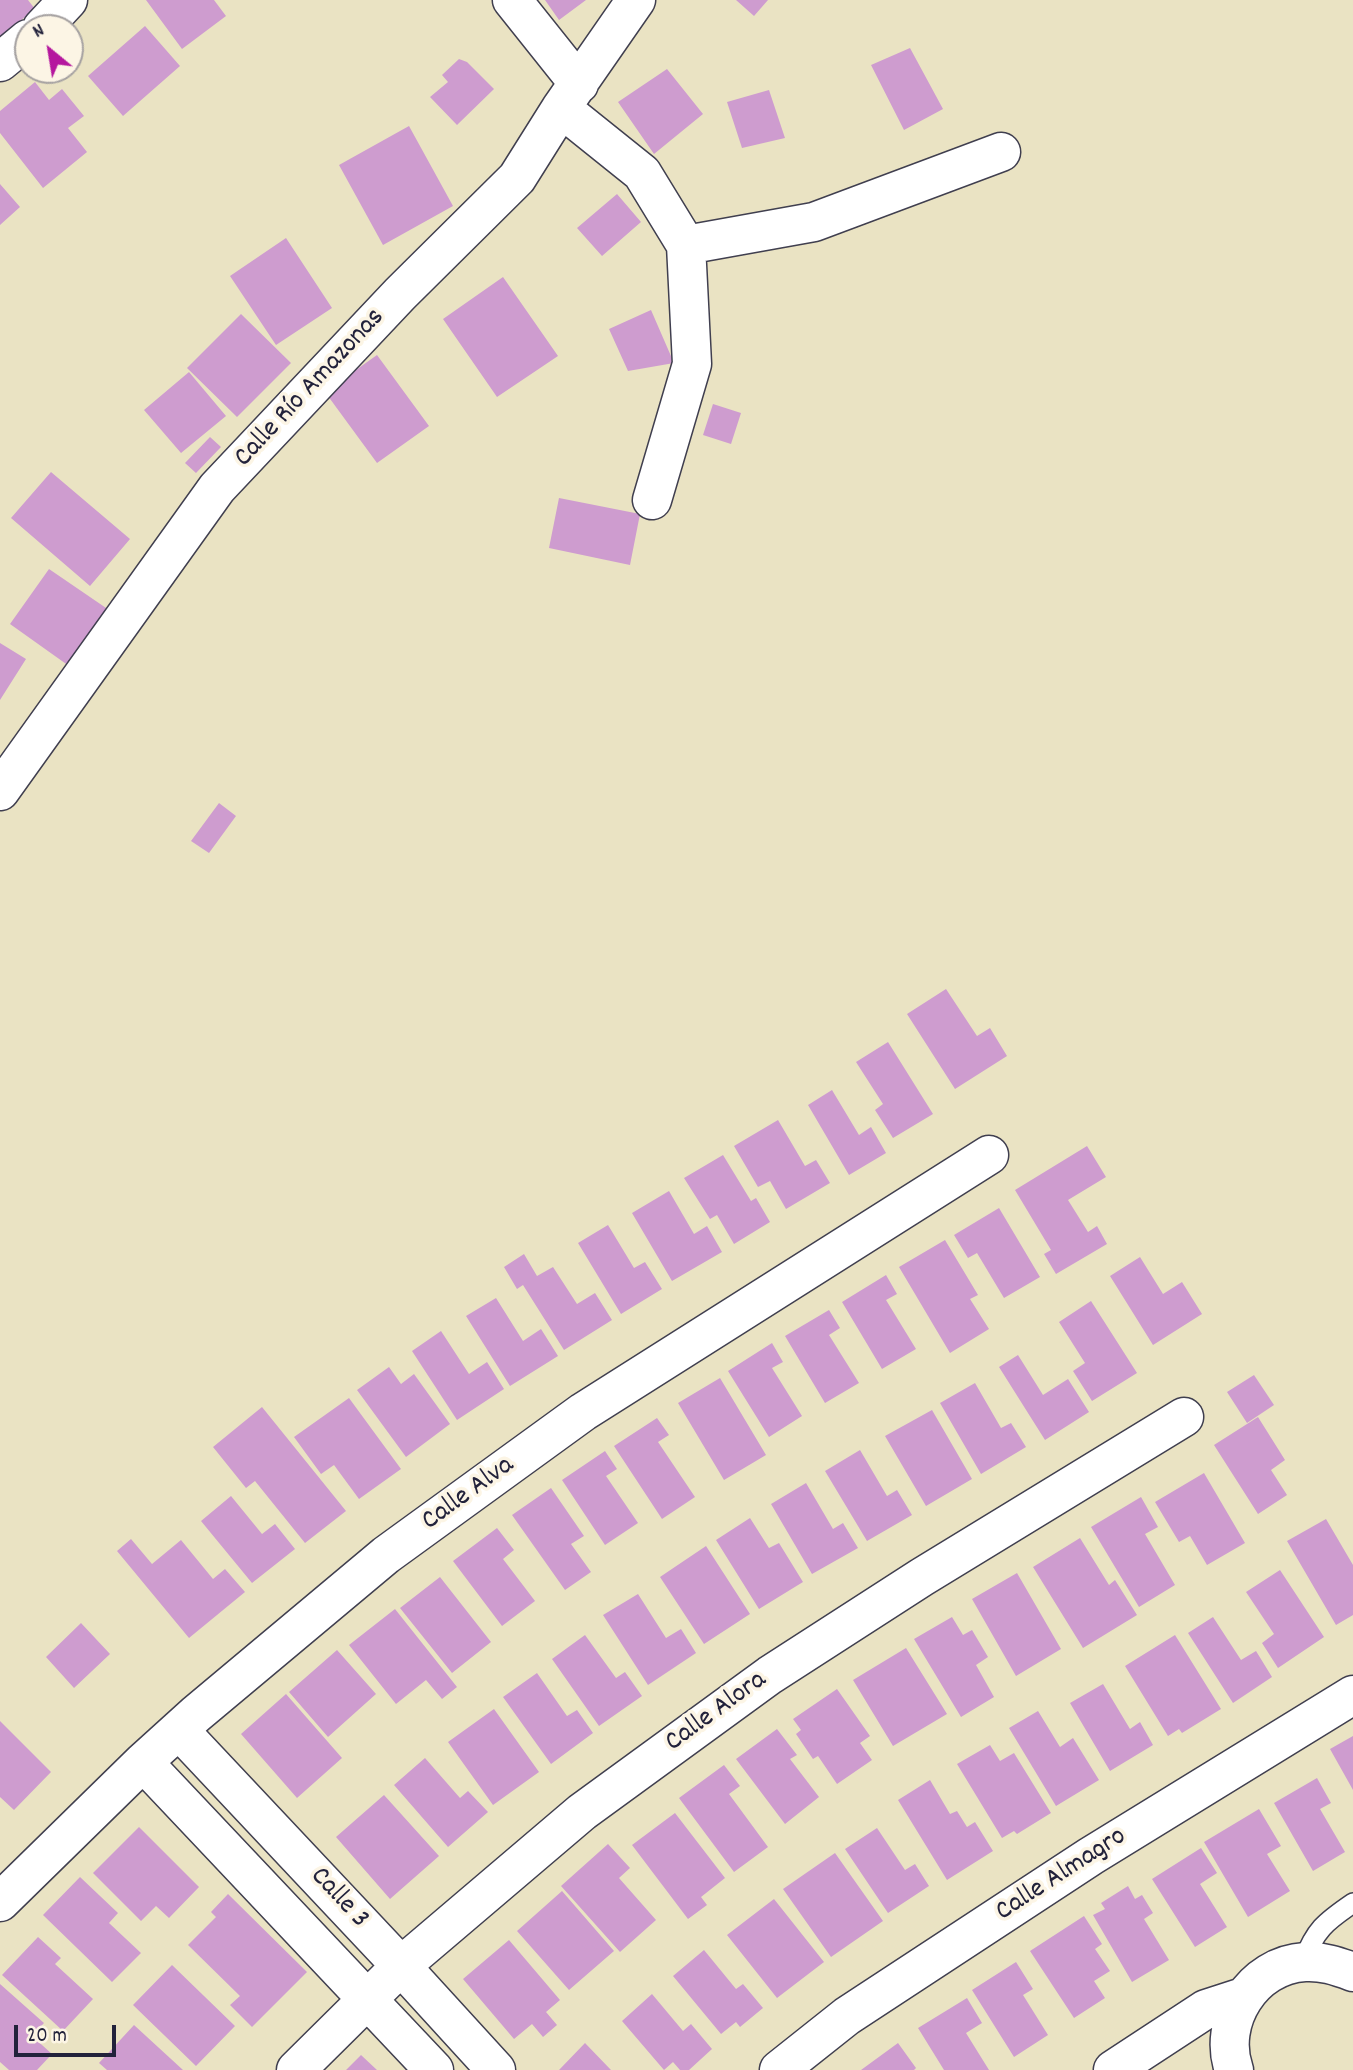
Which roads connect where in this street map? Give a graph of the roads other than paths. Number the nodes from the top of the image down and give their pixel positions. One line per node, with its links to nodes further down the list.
1 (68, 0): 4 (street)
2 (512, 0): 7 (street)
3 (636, 0): 7 (street, Calle Río Amazonas)
4 (55, 14)
5 (14, 50): 6 (street)
6 (0, 62)
7 (570, 96): 9 (street); 11 (street, Calle Río Amazonas)
8 (1001, 152): 9 (street)
9 (687, 245): 10 (street)
10 (652, 500)
11 (5, 773)
12 (989, 1155): 15 (street, Calle Alva)
13 (1184, 1418): 20 (street, Calle Alora)
14 (1353, 1695): 27 (street, Calle Almagro)
15 (179, 1730): 16 (street, Calle Alva); 20 (street, Calle 3)
16 (143, 1762): 17 (street, Calle Alva); 23 (street, Calle 3)
17 (0, 1902)
18 (1353, 1903): 19 (lane)
19 (1303, 1962): 21 (street); 22 (street)
20 (401, 1966): 23 (street, Calle Alora); 26 (street, Calle 3)
21 (1353, 1972)
22 (1243, 1997): 28 (street); 29 (street)
23 (368, 1998): 24 (street, Calle Alora); 25 (street, Calle 3)
24 (296, 2070)
25 (434, 2070)
26 (496, 2070)
27 (779, 2070)
28 (1113, 2070)
29 (1234, 2070)

